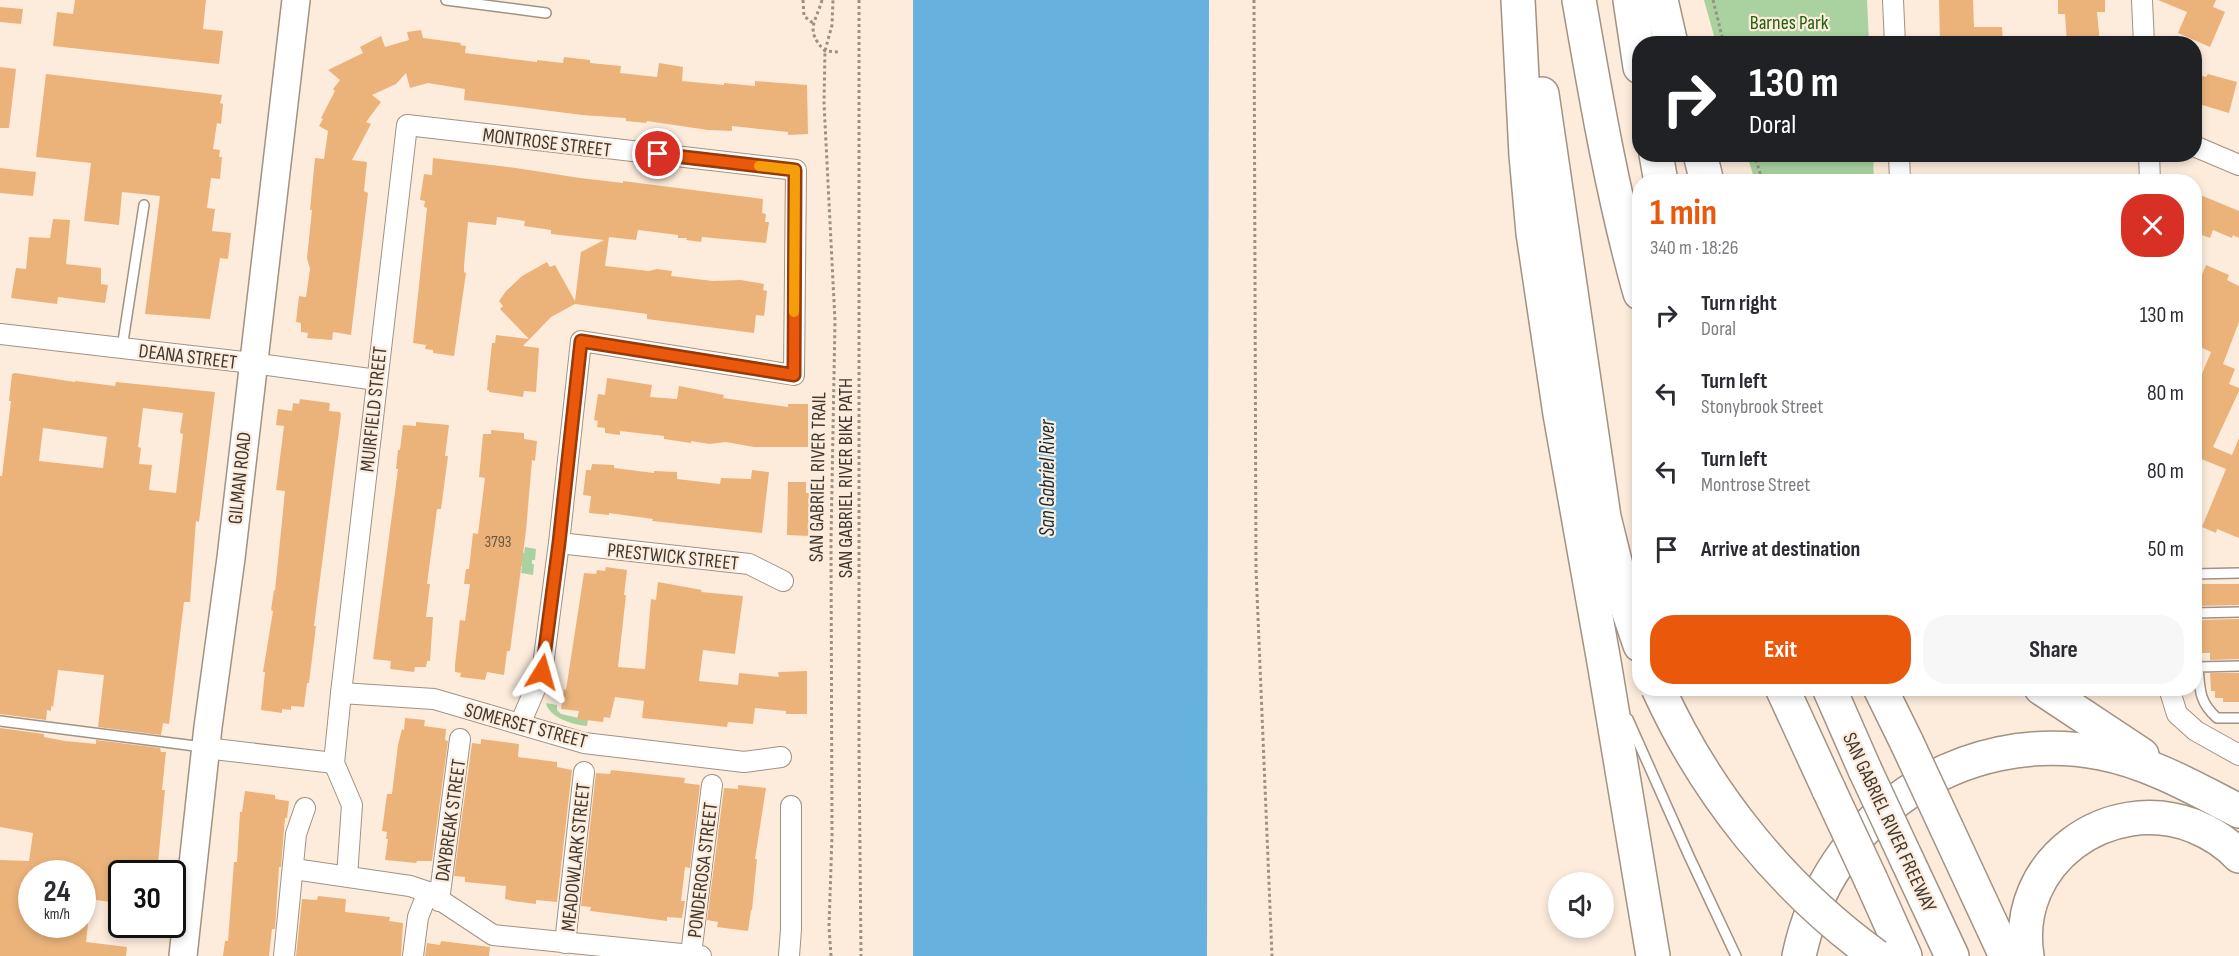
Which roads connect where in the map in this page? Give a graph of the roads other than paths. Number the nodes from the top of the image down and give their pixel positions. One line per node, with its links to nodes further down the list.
1 (296, 0): 22 (street, GILMAN ROAD)
2 (446, 0): 10 (lane)
3 (1518, 0): 31 (highway)
4 (1531, 0): 30 (highway)
5 (1579, 0): 19 (highway)
6 (1630, 0): 11 (highway)
7 (1661, 0): 12 (highway)
8 (1893, 0): 13 (street)
9 (2142, 0): 14 (street)
10 (546, 13)
11 (1635, 36)
12 (1669, 36)
13 (1895, 36)
14 (2144, 36)
15 (406, 125): 23 (street, MUIRFIELD STREET); 24 (street, MONTROSE STREET)
16 (2202, 149): 17 (street)
17 (2239, 165)
18 (144, 204): 21 (lane)
19 (1632, 264)
20 (0, 334): 21 (street, DEANA STREET)
21 (122, 348): 22 (street, DEANA STREET)
22 (252, 363): 23 (street, DEANA STREET); 46 (street, GILMAN ROAD)
23 (377, 380): 34 (street, MUIRFIELD STREET)
24 (559, 543): 27 (street, PRESTWICK STREET); 44 (street)
25 (2239, 573): 26 (lane)
26 (2202, 574)
27 (783, 581)
28 (2239, 612): 29 (lane)
29 (2202, 613)
30 (1632, 618)
31 (1604, 662): 67 (highway); 68 (lane)
32 (2239, 666): 33 (lane)
33 (2202, 667)
34 (342, 693): 44 (street, SOMERSET STREET); 49 (street)
35 (1662, 696): 70 (highway, bridge)
36 (1786, 696): 71 (highway, bridge)
37 (1833, 696): 72 (highway, SAN GABRIEL RIVER FREEWAY, bridge)
38 (1884, 696): 73 (highway, bridge)
39 (2052, 696): 52 (highway)
40 (2171, 696): 47 (street)
41 (2201, 696): 42 (lane)
42 (2239, 718)
43 (0, 721): 46 (lane)
44 (520, 724): 48 (street, SOMERSET STREET)
45 (460, 739): 59 (street, DAYBREAK STREET)
46 (206, 748): 49 (street); 63 (street, GILMAN ROAD)
47 (2239, 755)
48 (781, 758)
49 (334, 763): 58 (street)
50 (584, 772): 60 (street, MEADOWLARK STREET)
51 (712, 785): 62 (street, PONDEROSA STREET)
52 (2189, 786): 55 (highway); 69 (highway)
53 (791, 806): 66 (street)
54 (305, 808): 57 (street)
55 (2239, 811)
56 (2239, 856): 74 (highway)
57 (294, 869): 58 (street, DAYBREAK STREET); 64 (street)
58 (347, 876): 59 (street, DAYBREAK STREET)
59 (434, 897): 61 (street, DAYBREAK STREET); 65 (street, DAYBREAK STREET)
60 (565, 943): 61 (street, DAYBREAK STREET); 62 (street, DAYBREAK STREET)
61 (543, 948)
62 (696, 955)
63 (183, 956)
64 (284, 956)
65 (413, 956)
66 (789, 956)
67 (1653, 956)
68 (1736, 956)
69 (1799, 956)
70 (1876, 956)
71 (1905, 956)
72 (1952, 956)
73 (2006, 956)
74 (2028, 956)

